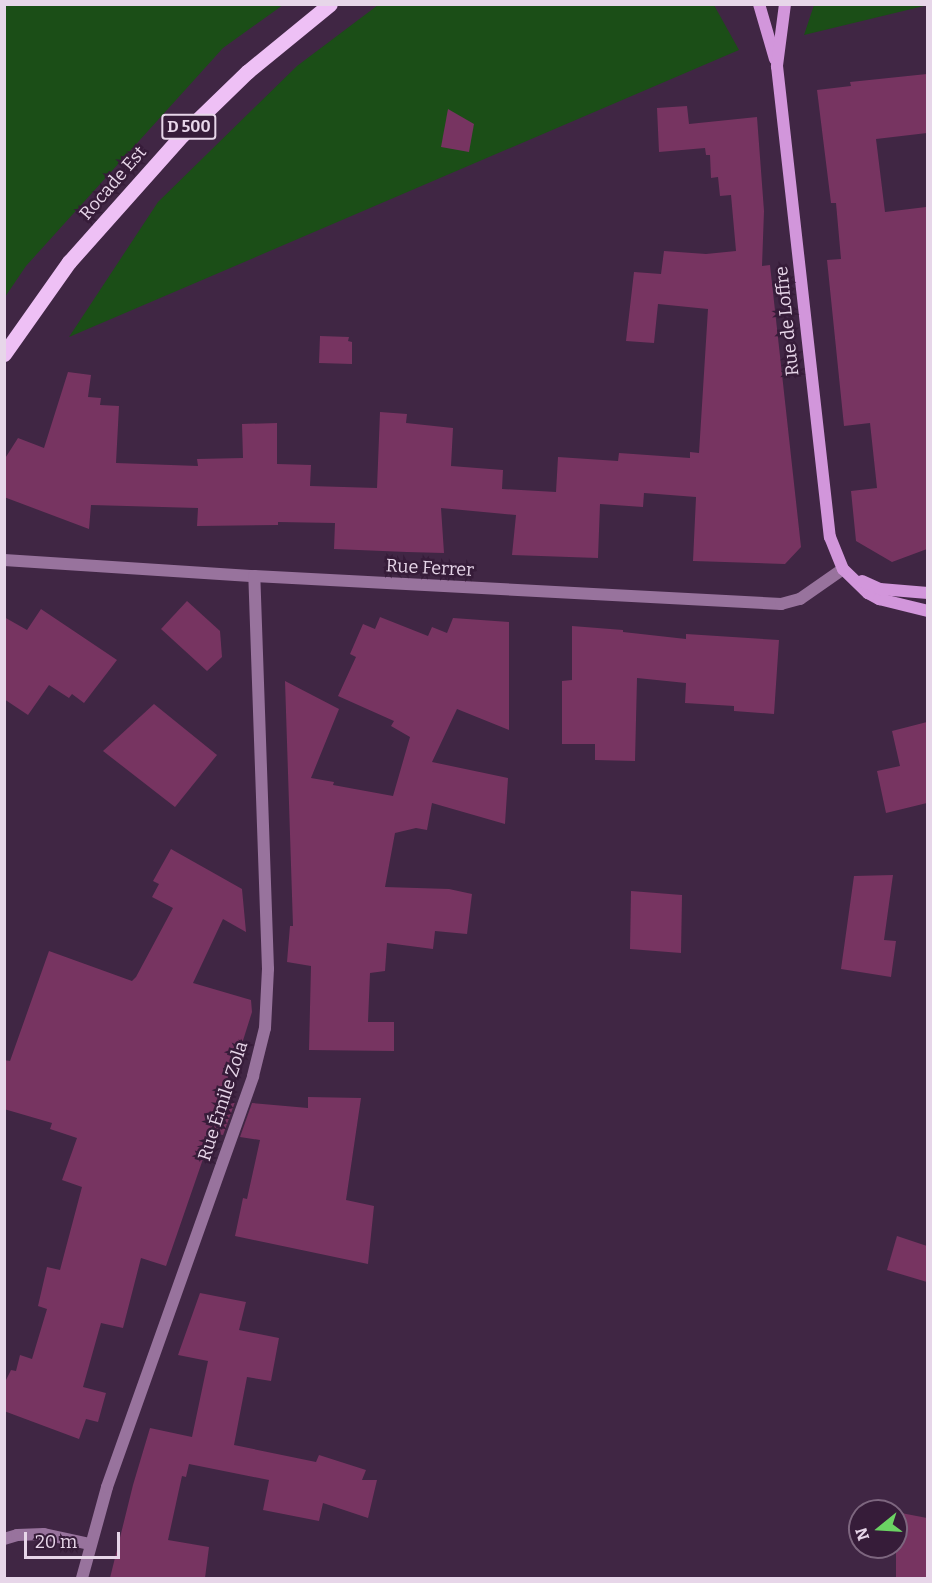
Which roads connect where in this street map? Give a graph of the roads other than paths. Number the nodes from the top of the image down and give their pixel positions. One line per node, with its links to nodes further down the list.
1 (759, 4): 4 (street, Rue de Loffre)
2 (785, 4): 4 (street, Rue de Loffre)
3 (329, 6): 5 (main road, Rocade Est / D 500)
4 (777, 66): 7 (street, Rue de Loffre)
5 (4, 354)
6 (4, 560): 8 (street, Rue Ferrer)
7 (843, 569): 8 (street, Rue Ferrer); 9 (street); 10 (street, Rue de Loffre)
8 (254, 576): 12 (street, Rue Émile Zola)
9 (927, 593)
10 (927, 611)
11 (4, 1539): 12 (street)
12 (89, 1544): 13 (street, Rue Émile Zola)
13 (82, 1578)

